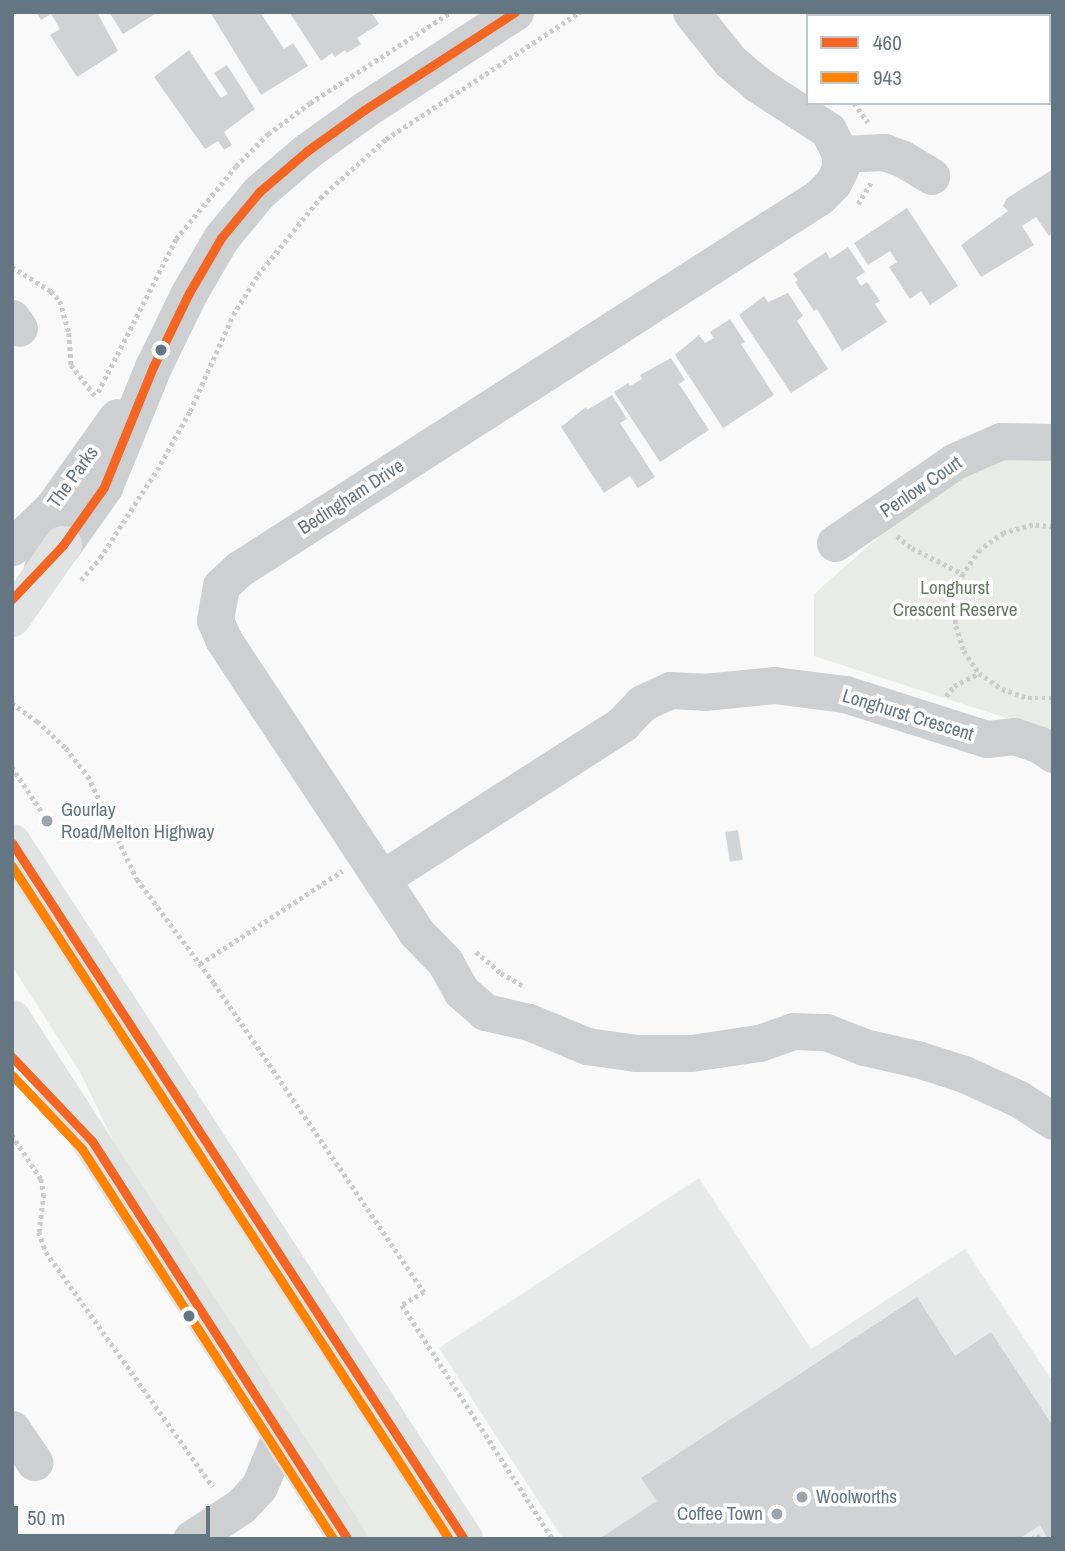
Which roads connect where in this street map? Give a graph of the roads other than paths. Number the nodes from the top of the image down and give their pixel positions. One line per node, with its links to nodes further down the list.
1 (515, 12): 5 (street, The Parks)
2 (691, 12): 3 (street)
3 (840, 154): 4 (street); 16 (street, Bedingham Drive)
4 (931, 176)
5 (153, 367): 8 (street, The Parks); 9 (street, The Parks)
6 (1053, 442): 7 (street, Penlow Court)
7 (835, 543)
8 (63, 545): 10 (street, The Parks); 11 (highway)
9 (12, 547)
10 (12, 599)
11 (12, 618)
12 (987, 739): 13 (street, Longhurst Crescent); 14 (street, Longhurst Crescent); 16 (street, Longhurst Crescent)
13 (1053, 754)
14 (1053, 763)
15 (12, 843): 26 (highway)
16 (373, 867): 19 (street, Bedingham Drive)
17 (12, 1019): 20 (highway)
18 (12, 1057): 20 (highway)
19 (1053, 1122)
20 (92, 1141): 22 (highway)
21 (12, 1429): 23 (street)
22 (281, 1434): 24 (street); 25 (highway)
23 (34, 1462)
24 (191, 1539)
25 (348, 1539)
26 (464, 1539)

